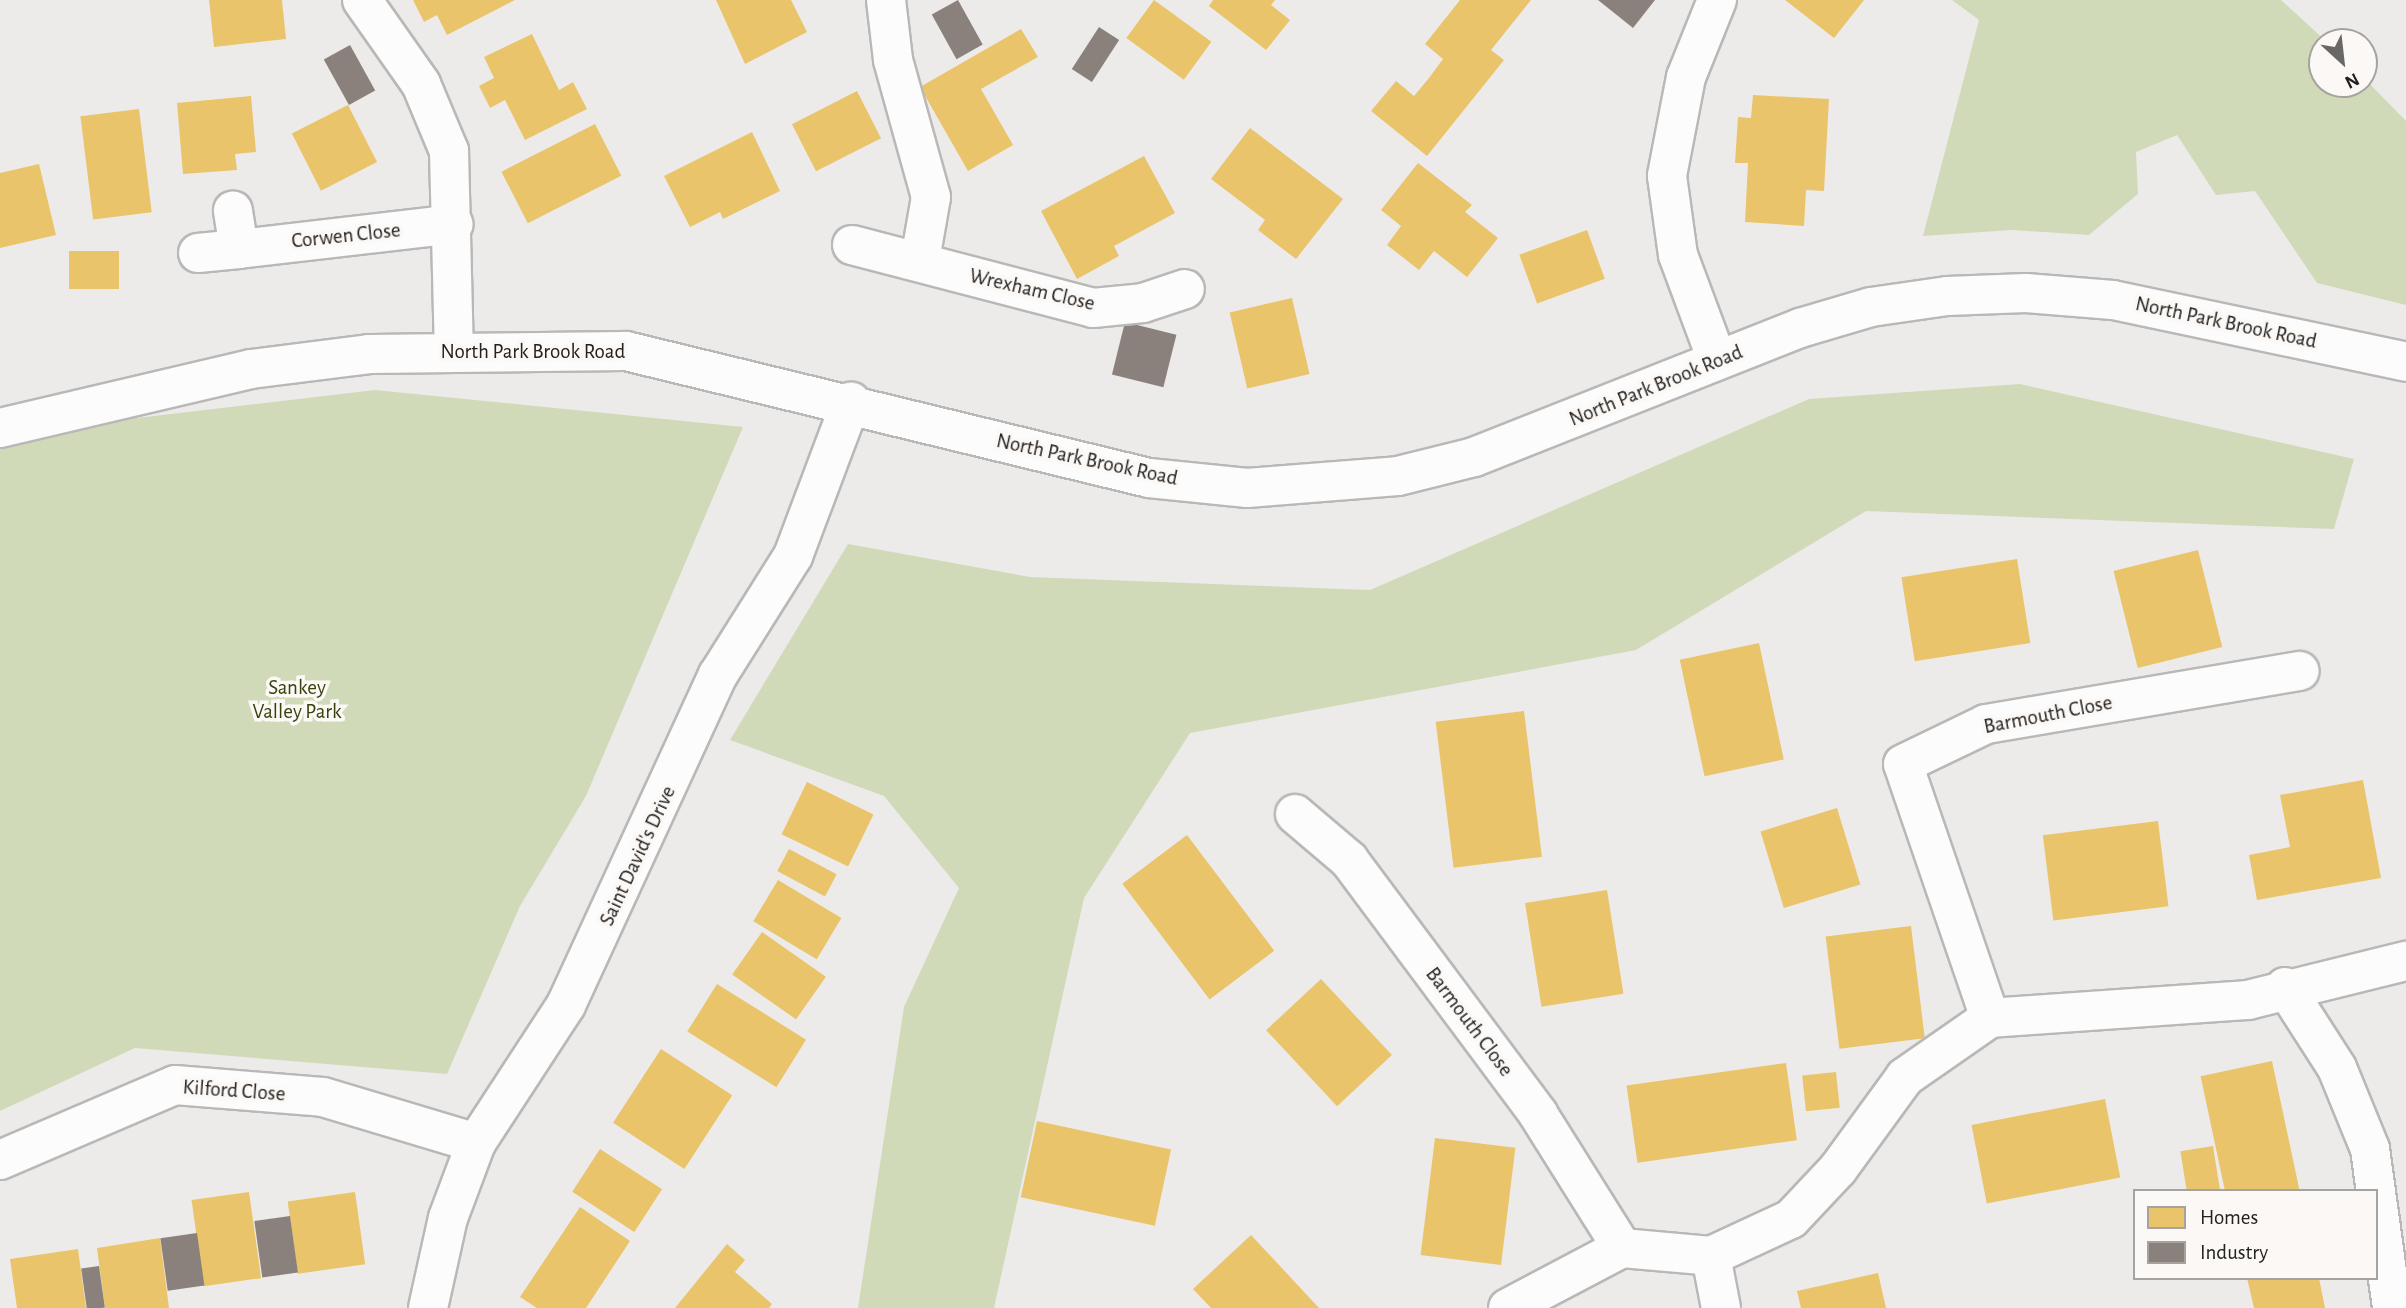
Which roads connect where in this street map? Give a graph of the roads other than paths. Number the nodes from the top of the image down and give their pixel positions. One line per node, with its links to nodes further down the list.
1 (362, 0): 5 (street)
2 (886, 0): 9 (street)
3 (1717, 0): 12 (street)
4 (233, 210): 7 (street)
5 (454, 224): 7 (street, Corwen Close); 11 (street)
6 (852, 245): 9 (street, Wrexham Close)
7 (239, 248): 8 (street, Corwen Close)
8 (198, 253)
9 (920, 260): 10 (street, Wrexham Close)
10 (1185, 289)
11 (454, 350): 14 (street, North Park Brook Road); 15 (street, North Park Brook Road)
12 (1717, 360): 13 (street, North Park Brook Road); 14 (street, North Park Brook Road)
13 (2406, 362)
14 (851, 402): 21 (street, Saint David's Drive)
15 (0, 428)
16 (2300, 671): 20 (street, Barmouth Close)
17 (1295, 814): 25 (street, Barmouth Close)
18 (2406, 961): 19 (street)
19 (2285, 987): 20 (street); 23 (street)
20 (1990, 1018): 26 (street)
21 (476, 1143): 22 (street, Kilford Close); 27 (street, Saint David's Drive)
22 (0, 1160)
23 (2376, 1189)
24 (2378, 1207): 30 (street)
25 (1622, 1248): 26 (street); 28 (street)
26 (1711, 1256): 29 (street)
27 (428, 1308)
28 (1507, 1308)
29 (1721, 1308)
30 (2392, 1308)

